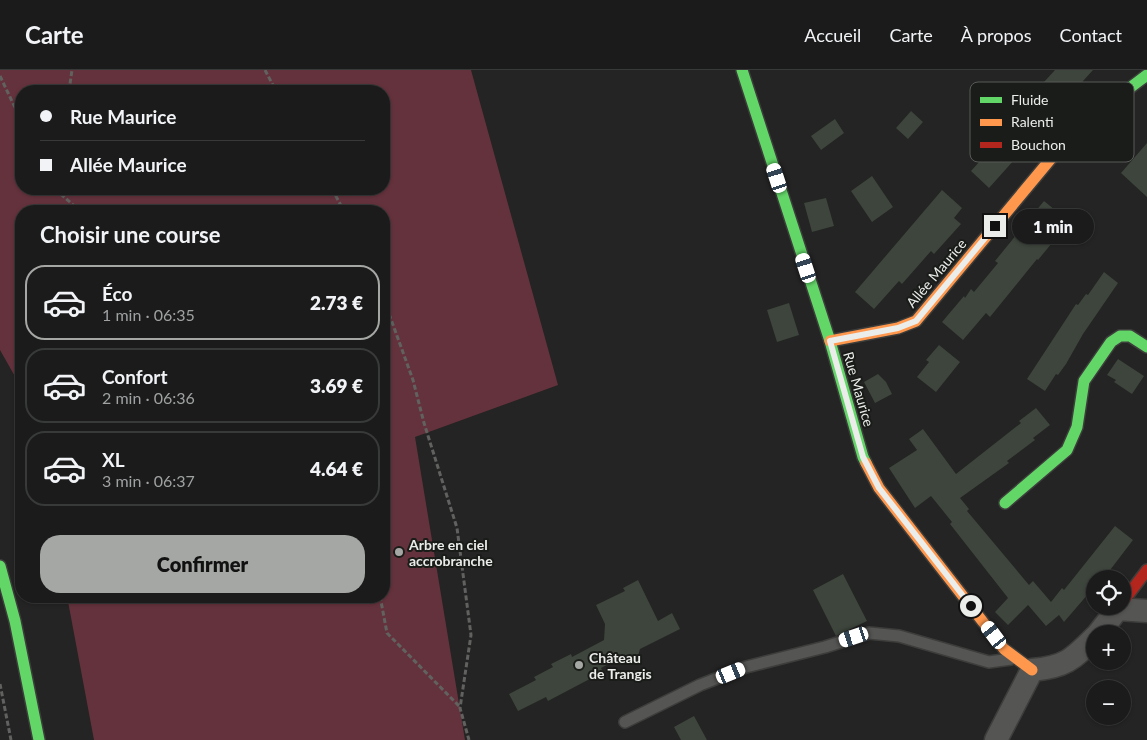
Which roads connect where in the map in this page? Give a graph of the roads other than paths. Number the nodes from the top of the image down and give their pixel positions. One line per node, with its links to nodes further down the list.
1 (742, 70): 5 (street, Rue Maurice)
2 (1147, 75): 3 (street, Allée Maurice)
3 (1134, 85)
4 (1049, 162): 5 (street, Allée Maurice)
5 (830, 341): 16 (street, Rue Maurice)
6 (1147, 347): 7 (street)
7 (1005, 503)
8 (0, 566): 18 (street)
9 (1147, 570): 10 (street)
10 (1131, 591)
11 (1131, 608): 12 (street)
12 (1147, 611)
13 (1113, 615): 14 (street)
14 (1105, 625)
15 (1086, 647): 16 (street)
16 (1025, 664): 17 (lane); 19 (street)
17 (625, 722)
18 (39, 740)
19 (996, 740)

